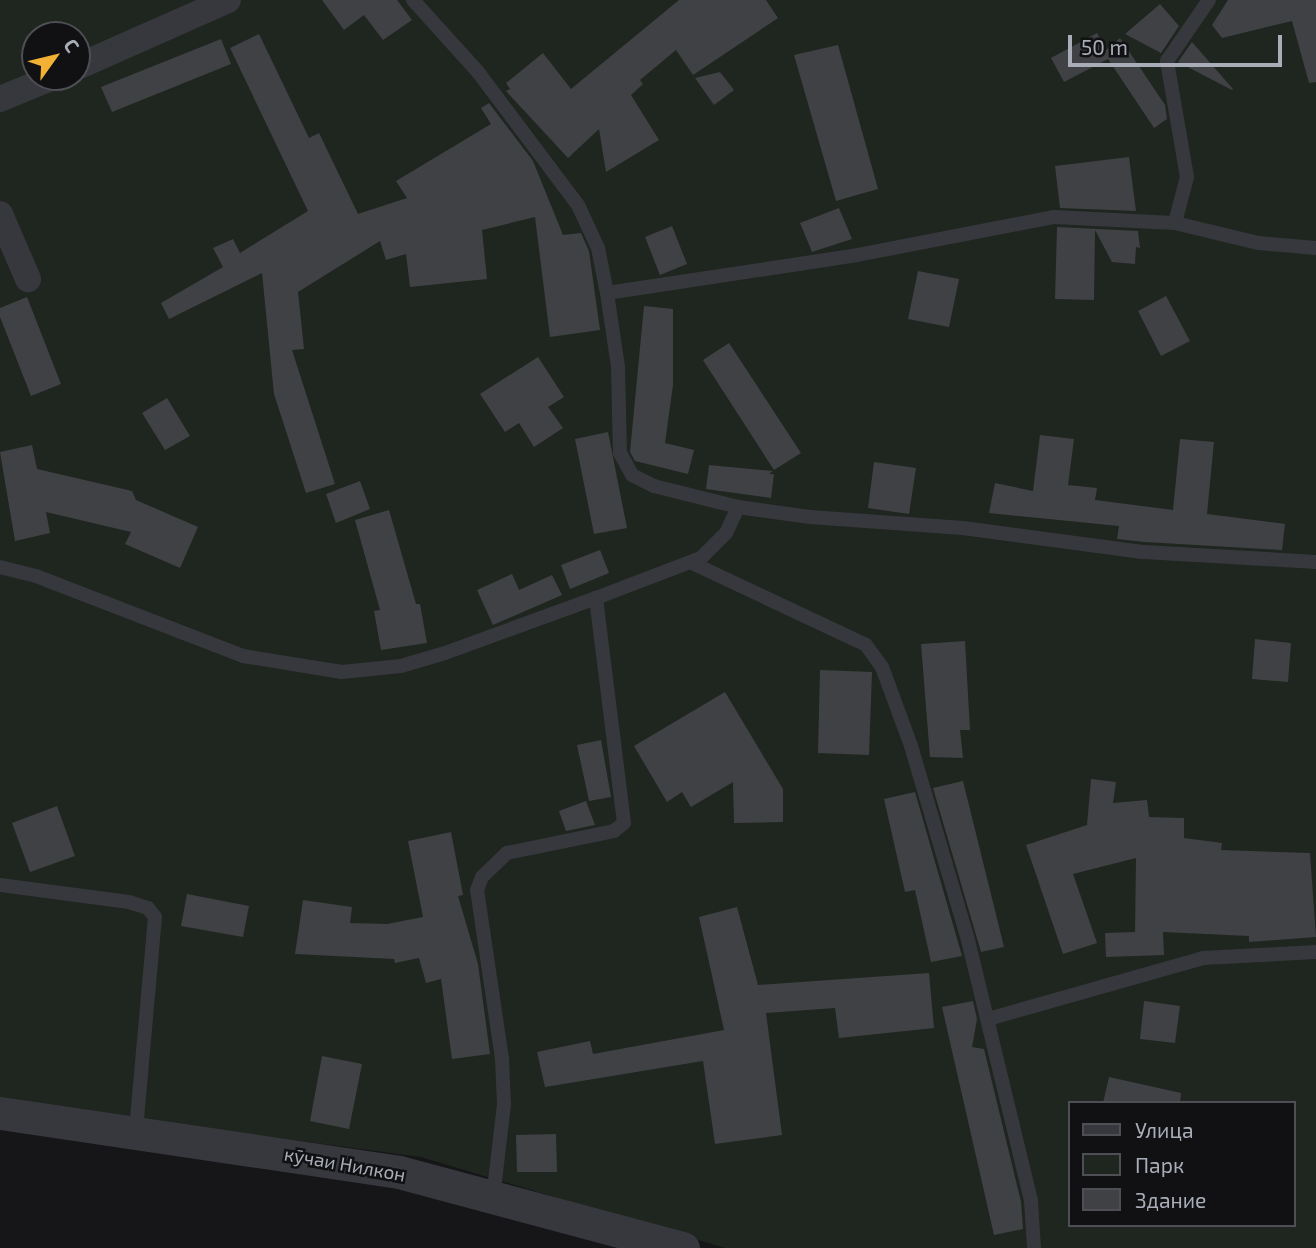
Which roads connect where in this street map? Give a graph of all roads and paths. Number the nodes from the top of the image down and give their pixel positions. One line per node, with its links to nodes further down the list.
1 (228, 0): 4 (street)
2 (414, 0): 11 (lane)
3 (1209, 0): 8 (lane)
4 (91, 61)
5 (21, 90): 6 (street)
6 (0, 99)
7 (0, 214): 10 (street)
8 (1175, 223): 9 (lane); 11 (lane)
9 (1316, 248)
10 (28, 279)
11 (607, 293): 12 (lane)
12 (738, 508): 13 (lane); 14 (lane)
13 (1316, 562)
14 (692, 563): 16 (lane); 19 (lane)
15 (0, 567): 16 (lane)
16 (596, 598): 22 (lane)
17 (0, 885): 21 (lane)
18 (1316, 952): 19 (lane)
19 (988, 1019): 24 (lane)
20 (0, 1113): 21 (street, кӯчаи Нилкон)
21 (136, 1132): 22 (street, кӯчаи Нилкон)
22 (494, 1198): 23 (street, кӯчаи Нилкон)
23 (683, 1248)
24 (1034, 1248)

